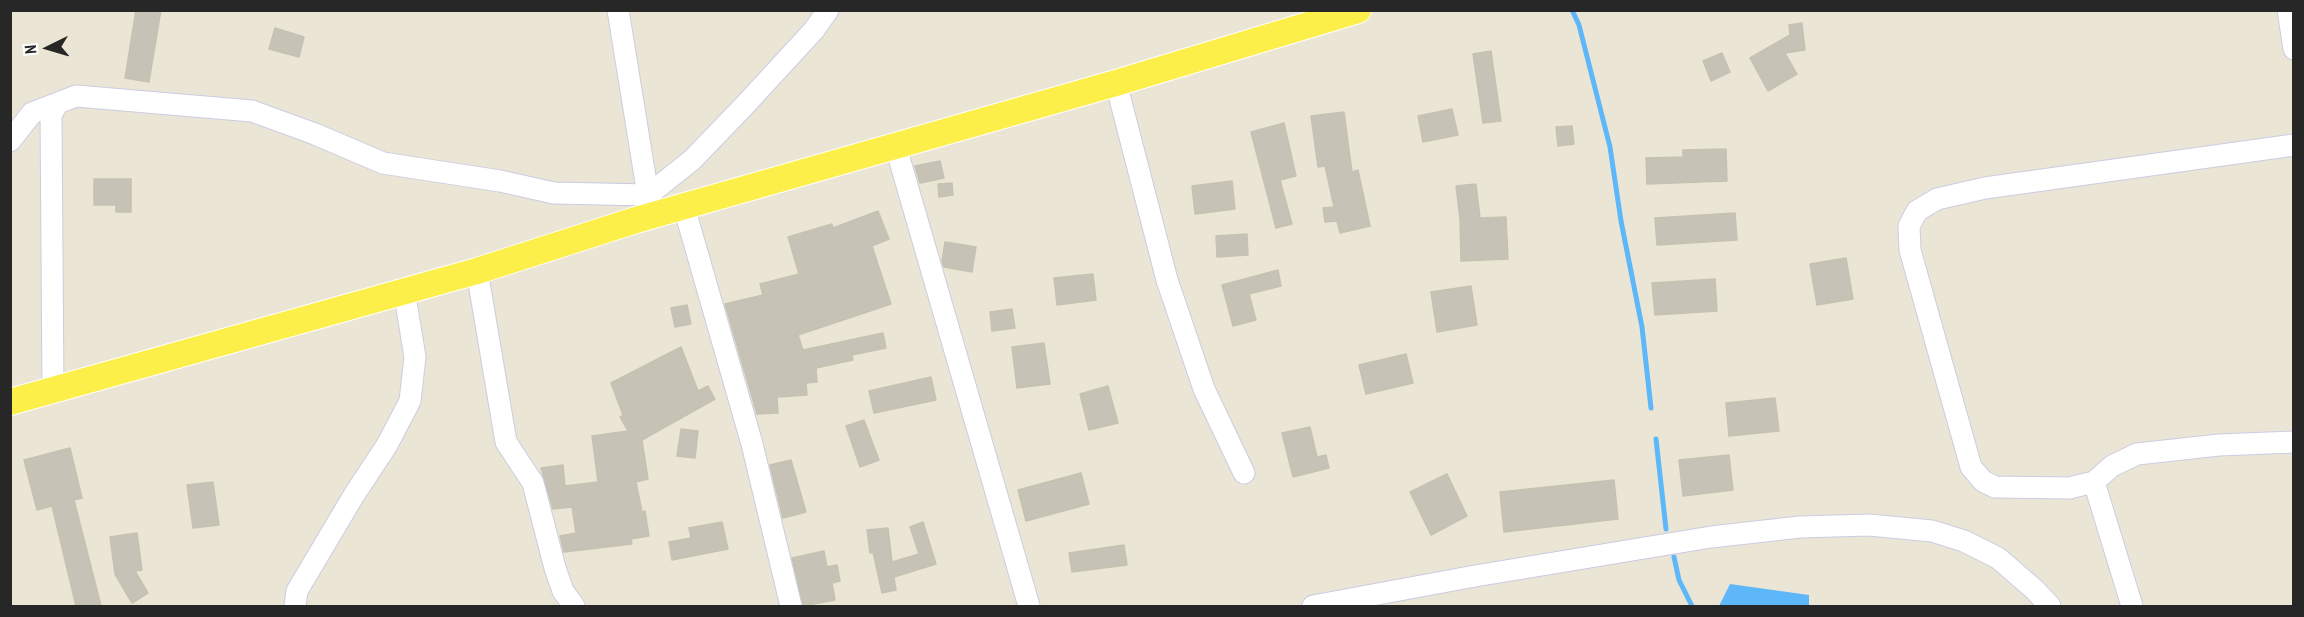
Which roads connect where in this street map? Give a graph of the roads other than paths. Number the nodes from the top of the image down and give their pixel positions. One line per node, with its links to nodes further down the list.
1 (618, 10): 11 (street)
2 (828, 10): 11 (street)
3 (1358, 10): 6 (main road)
4 (2288, 10): 5 (street)
5 (2294, 49)
6 (1116, 82): 9 (main road); 18 (street)
7 (58, 103): 8 (street); 11 (street); 15 (street)
8 (10, 141)
9 (895, 144): 12 (main road); 23 (street)
10 (2294, 145): 19 (street)
11 (649, 205): 12 (main road); 13 (main road)
12 (684, 207): 22 (street)
13 (477, 271): 14 (main road); 21 (street)
14 (404, 290): 15 (main road); 20 (street)
15 (53, 390): 16 (main road)
16 (10, 402)
17 (2294, 442): 19 (street)
18 (1244, 473)
19 (2094, 482): 26 (street)
20 (295, 606)
21 (574, 606)
22 (791, 606)
23 (1029, 606)
24 (1313, 606): 25 (street)
25 (2050, 606)
26 (2132, 606)

